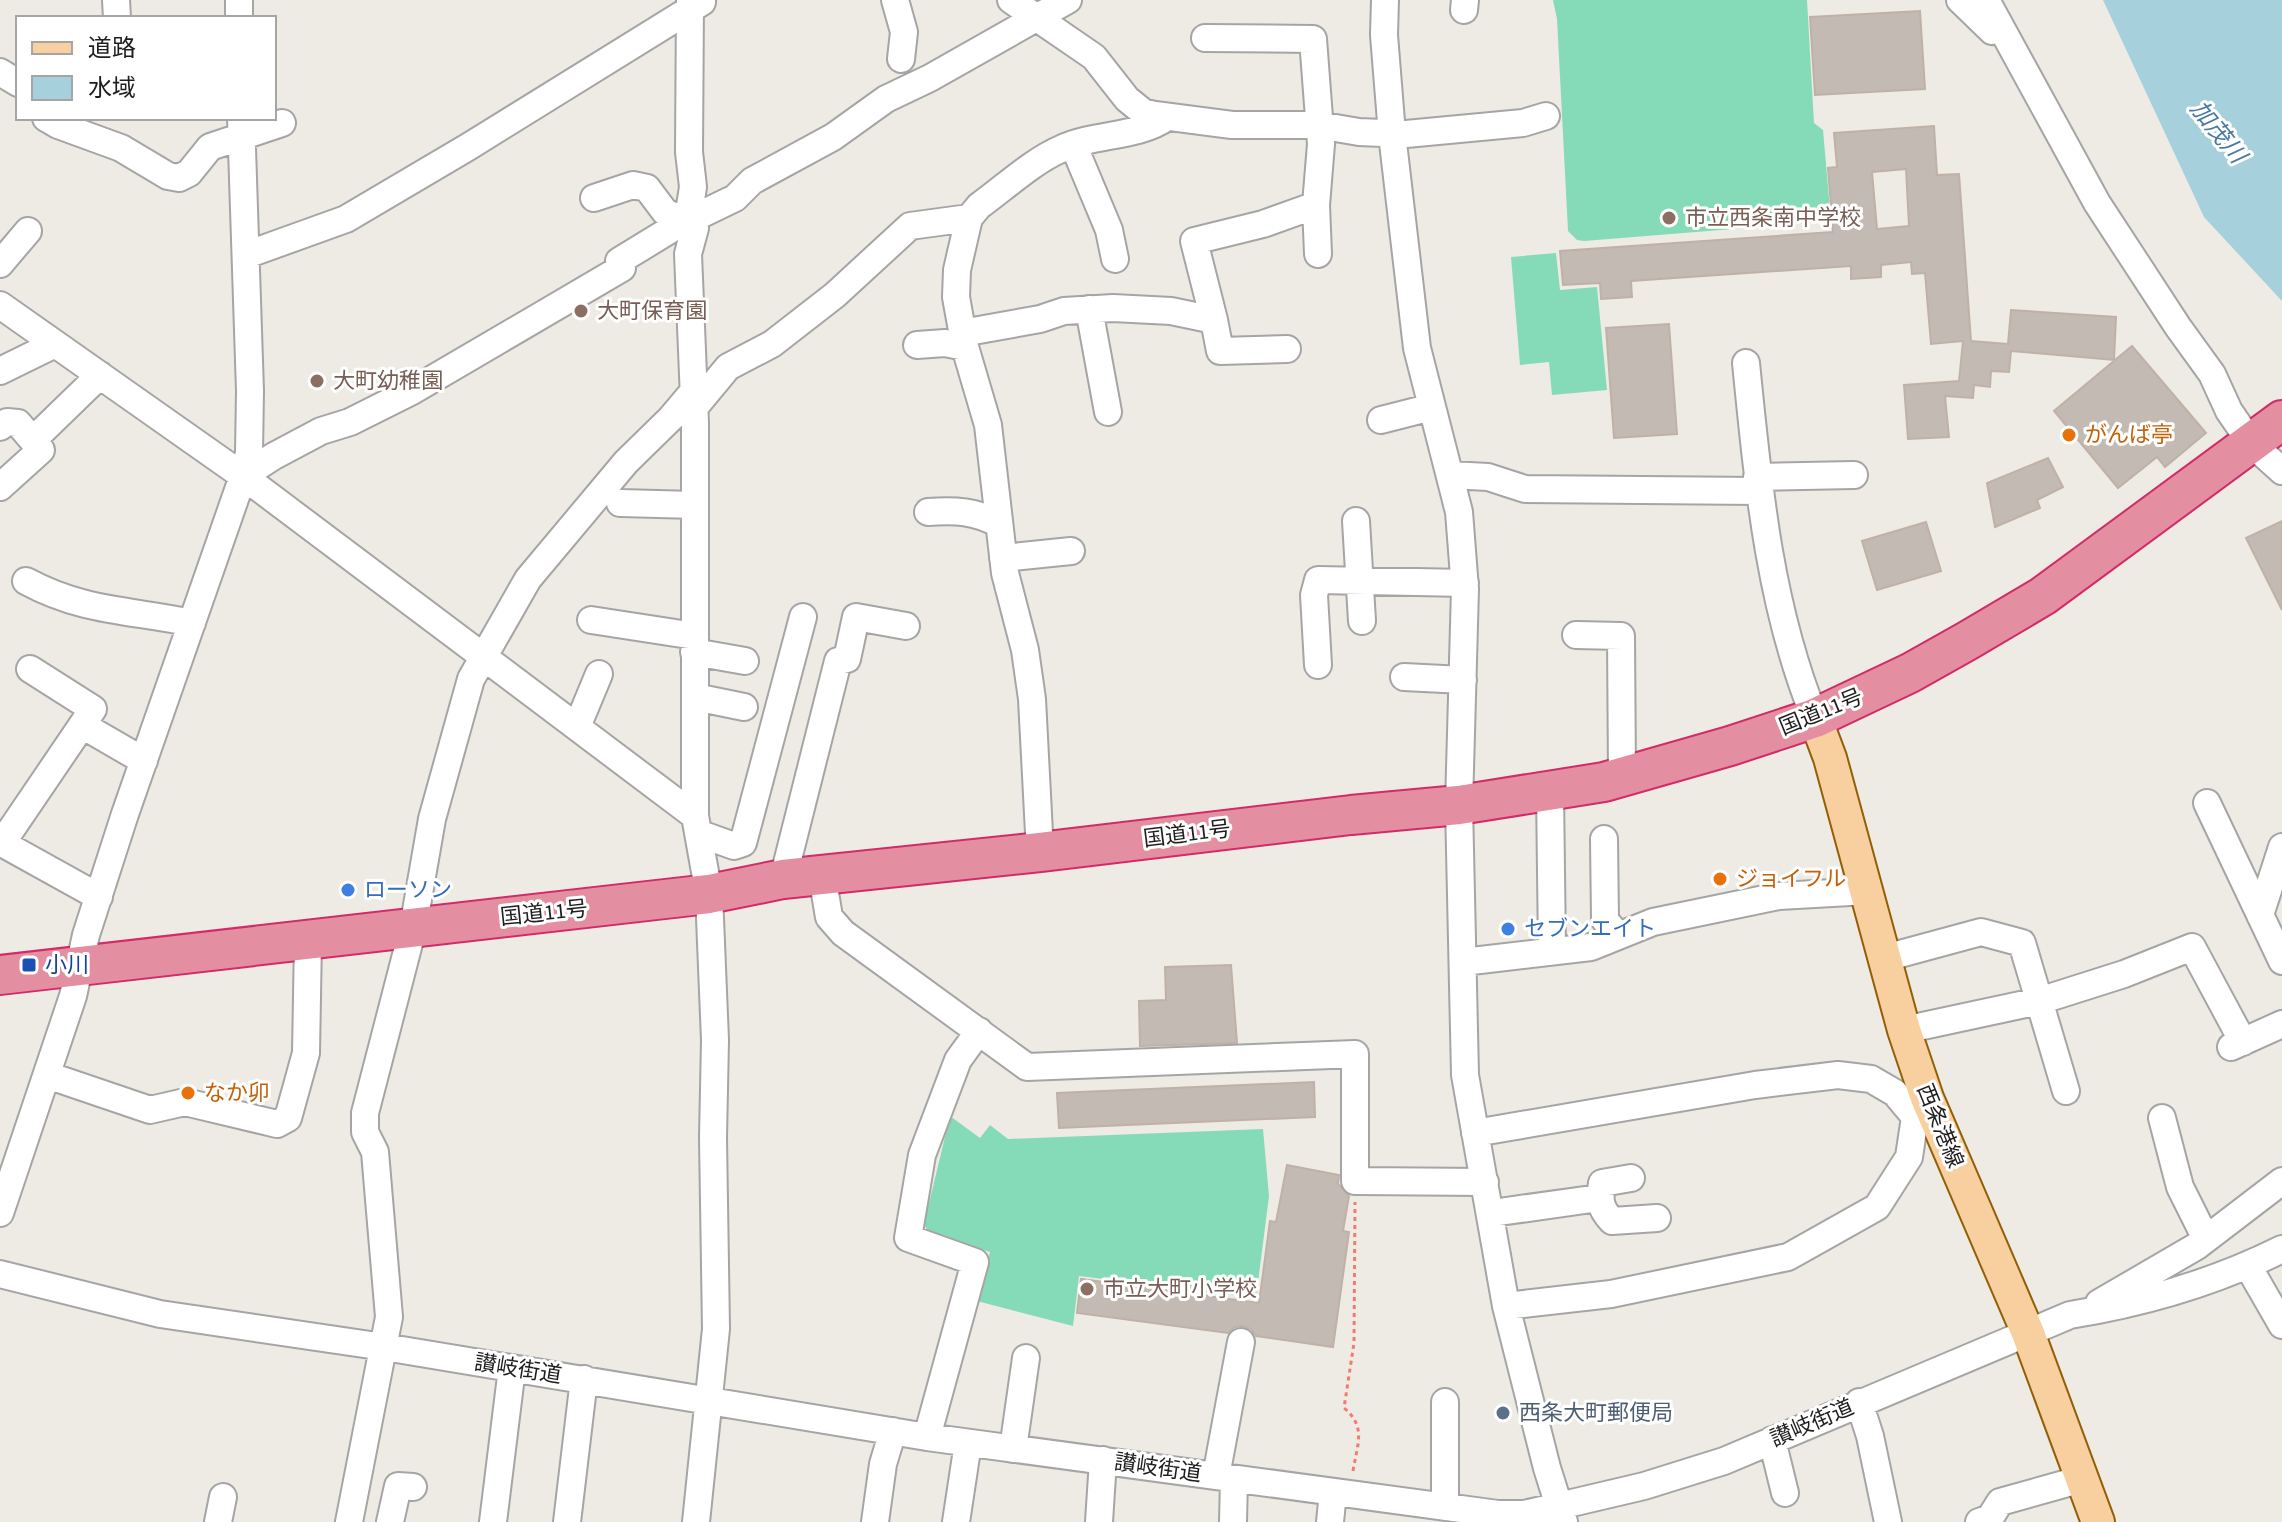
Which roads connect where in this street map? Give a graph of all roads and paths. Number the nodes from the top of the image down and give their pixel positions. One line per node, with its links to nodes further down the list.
1 (895, 0): 11 (street)
2 (1011, 0): 8 (street)
3 (1068, 0): 8 (street)
4 (1385, 0): 18 (street)
5 (1960, 0): 9 (street)
6 (1986, 0): 9 (street)
7 (695, 3): 22 (street); 26 (street)
8 (1037, 18): 13 (street); 22 (street)
9 (2001, 28): 45 (street)
10 (1205, 38): 16 (street)
11 (901, 59)
12 (1546, 116): 18 (street)
13 (1167, 117): 16 (street); 19 (street)
14 (56, 120): 17 (street)
15 (282, 123): 17 (street)
16 (1318, 125): 18 (street); 21 (street)
17 (241, 126): 26 (street)
18 (1392, 134): 40 (street)
19 (1073, 144): 23 (street); 27 (street)
20 (594, 198): 22 (street)
21 (1316, 205): 25 (street); 31 (street)
22 (690, 216): 39 (street); 48 (street)
23 (969, 218): 32 (street); 39 (street)
24 (28, 231): 28 (street)
25 (1318, 254)
26 (246, 255): 48 (street)
27 (1115, 259)
28 (0, 264)
29 (0, 305): 33 (street)
30 (1089, 309): 31 (street); 32 (street); 41 (street)
31 (1214, 320): 35 (street)
32 (964, 340): 34 (street); 56 (street)
33 (55, 344): 37 (street); 38 (street)
34 (917, 345)
35 (1287, 349)
36 (1746, 363): 49 (street)
37 (0, 371)
38 (100, 375): 44 (street); 48 (street)
39 (694, 400): 53 (street); 69 (street)
40 (1432, 407): 42 (street); 46 (street)
41 (1108, 412)
42 (1381, 420)
43 (0, 427): 44 (street)
44 (33, 440): 50 (street)
45 (2270, 445): 51 (street); 78 (highway, 国道11号)
46 (1450, 475): 49 (street); 61 (street)
47 (1854, 475): 49 (street)
48 (243, 476): 65 (street); 69 (street)
49 (1758, 484): 78 (street)
50 (0, 487)
51 (2282, 491)
52 (620, 503): 53 (street)
53 (695, 505): 68 (street)
54 (928, 512): 56 (street)
55 (1356, 521): 60 (street)
56 (999, 524): 58 (street)
57 (1071, 551): 58 (street)
58 (1003, 558): 90 (street)
59 (26, 581): 65 (street)
60 (1360, 581): 61 (street); 64 (street); 71 (street)
61 (1465, 583): 75 (street)
62 (803, 617): 86 (street)
63 (591, 620): 68 (street)
64 (1362, 621)
65 (192, 623): 81 (street)
66 (906, 626): 92 (street)
67 (1576, 635): 82 (street)
68 (695, 644): 70 (street); 76 (street)
69 (483, 657): 80 (street); 97 (street)
70 (745, 661)
71 (1318, 665)
72 (30, 669): 79 (street)
73 (600, 674): 80 (street)
74 (1404, 677): 75 (street)
75 (1463, 680): 85 (street)
76 (695, 697): 77 (street); 86 (street)
77 (744, 707)
78 (1815, 718): 82 (highway, 国道11号); 93 (main road, 西条港線)
79 (82, 725): 81 (street); 88 (street)
80 (577, 727): 86 (street)
81 (144, 761): 95 (street)
82 (1622, 777): 83 (highway, 国道11号)
83 (1550, 791): 85 (highway, 国道11号); 100 (street)
84 (2207, 803): 96 (street)
85 (1459, 805): 90 (highway, 国道11号); 103 (street)
86 (696, 825): 94 (street)
87 (1604, 839): 98 (street)
88 (1, 843): 95 (street)
89 (2282, 847): 96 (street)
90 (1040, 852): 91 (highway, 国道11号)
91 (822, 875): 92 (highway, 国道11号); 109 (street)
92 (783, 879): 94 (highway, 国道11号)
93 (1868, 891): 98 (street); 101 (main road, 西条港線)
94 (709, 894): 97 (highway, 国道11号); 136 (street)
95 (99, 897): 104 (street)
96 (2260, 915): 102 (street)
97 (413, 928): 99 (highway, 国道11号); 132 (street)
98 (1618, 936): 100 (street)
99 (308, 940): 104 (highway, 国道11号); 110 (street)
100 (1552, 951): 103 (street)
101 (1885, 958): 106 (street); 108 (main road, 西条港線)
102 (2282, 961)
103 (1463, 962): 114 (street)
104 (80, 965): 105 (highway, 国道11号); 110 (street)
105 (0, 975)
106 (2039, 1001): 107 (street); 108 (street); 111 (street)
107 (2282, 1024)
108 (1904, 1030): 112 (main road, 西条港線)
109 (979, 1031): 116 (street); 140 (street)
110 (47, 1075): 120 (street)
111 (2066, 1091)
112 (1923, 1113): 114 (street); 127 (street); 130 (main road, 西条港線)
113 (2162, 1118): 123 (street)
114 (1475, 1133): 118 (street)
115 (1631, 1178): 119 (street)
116 (1355, 1181): 118 (street); 148 (path)
117 (2282, 1181): 123 (street)
118 (1485, 1182): 121 (street)
119 (1599, 1198): 121 (street); 122 (street)
120 (0, 1213)
121 (1492, 1213): 127 (street)
122 (1657, 1218)
123 (2206, 1239): 128 (street)
124 (2282, 1249): 125 (street, 讃岐街道)
125 (2248, 1266): 128 (street, 讃岐街道); 129 (street)
126 (0, 1274): 132 (street, 讃岐街道)
127 (1506, 1306): 151 (street)
128 (2070, 1315): 130 (street, 讃岐街道)
129 (2282, 1325)
130 (2028, 1333): 138 (street, 讃岐街道); 146 (main road, 西条港線)
131 (1241, 1342): 145 (street)
132 (384, 1347): 134 (street, 讃岐街道); 152 (street)
133 (1026, 1358): 143 (street)
134 (512, 1368): 135 (street, 讃岐街道); 154 (street)
135 (584, 1379): 136 (street, 讃岐街道); 155 (street)
136 (710, 1400): 139 (street, 讃岐街道); 156 (street)
137 (1445, 1402): 150 (street)
138 (1859, 1402): 141 (street, 讃岐街道); 162 (street)
139 (893, 1431): 140 (street, 讃岐街道); 157 (street)
140 (927, 1437): 142 (street, 讃岐街道)
141 (1772, 1440): 149 (street); 151 (street, 讃岐街道)
142 (968, 1443): 143 (street, 讃岐街道); 158 (street)
143 (1013, 1449): 144 (street, 讃岐街道)
144 (1103, 1460): 145 (street, 讃岐街道); 159 (street)
145 (1225, 1478): 148 (street, 讃岐街道); 160 (street)
146 (2082, 1479): 163 (street); 164 (main road, 西条港線)
147 (413, 1487): 153 (street)
148 (1341, 1493): 150 (street, 讃岐街道); 161 (street)
149 (1785, 1493)
150 (1445, 1507): 151 (street, 讃岐街道)
151 (1562, 1514)
152 (349, 1522)
153 (390, 1522)
154 (493, 1522)
155 (567, 1522)
156 (696, 1522)
157 (875, 1522)
158 (956, 1522)
159 (1099, 1522)
160 (1233, 1522)
161 (1330, 1522)
162 (1888, 1522)
163 (1979, 1522)
164 (2098, 1522)

